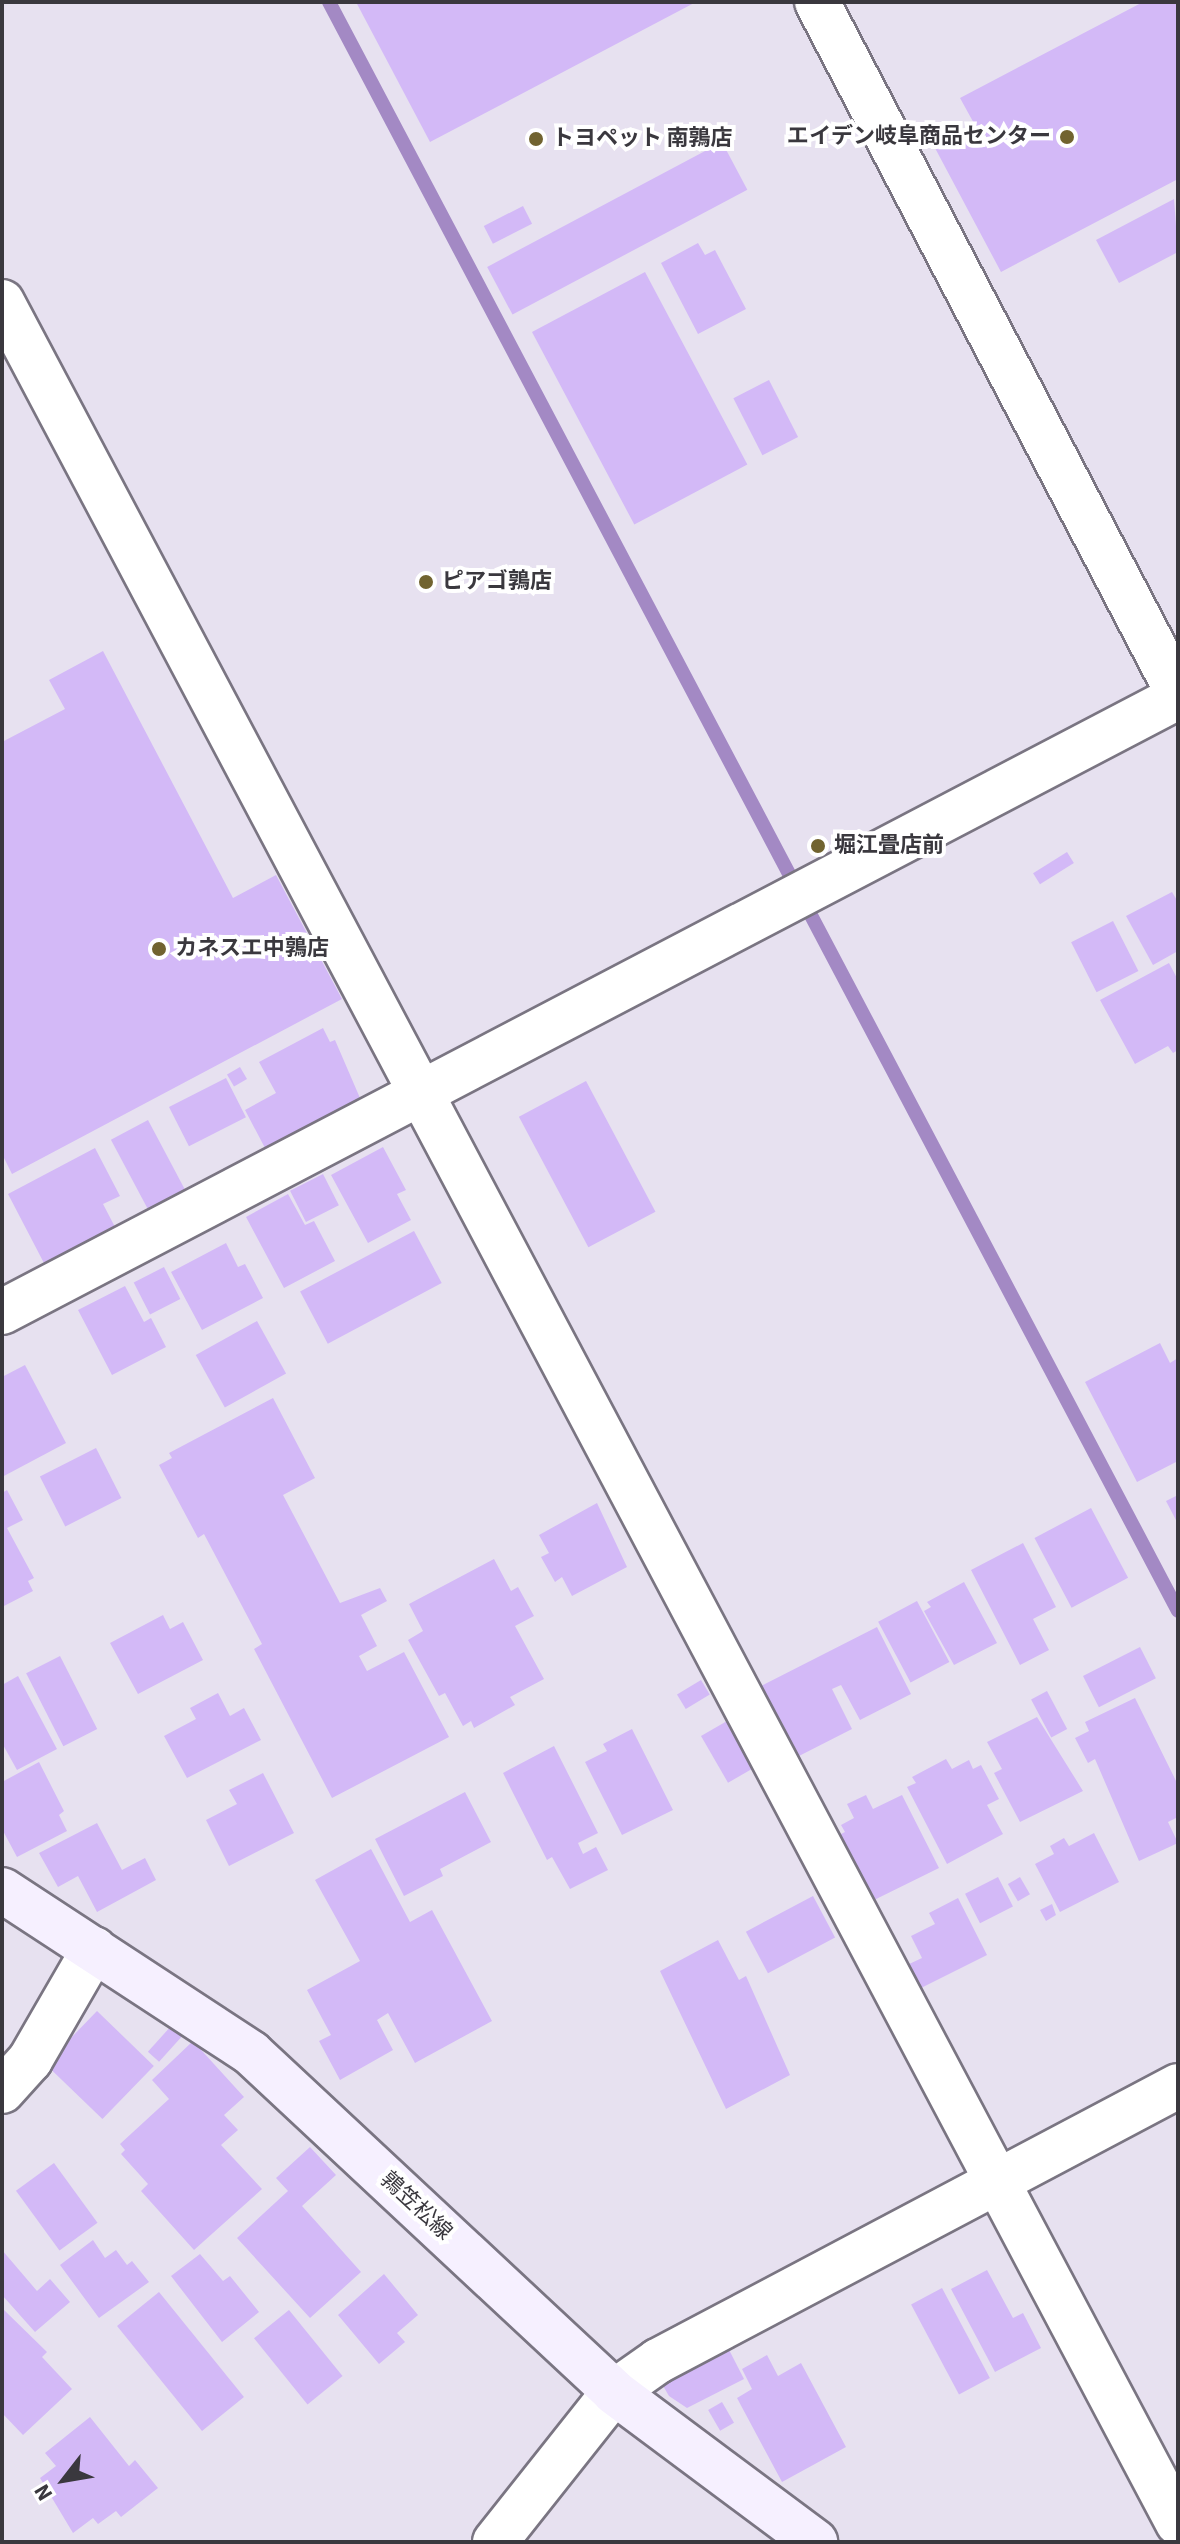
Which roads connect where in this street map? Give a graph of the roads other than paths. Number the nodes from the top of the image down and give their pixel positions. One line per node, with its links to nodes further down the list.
1 (817, 2): 3 (street)
2 (2, 302): 4 (street)
3 (1178, 695): 4 (street)
4 (422, 1093): 5 (street); 10 (street)
5 (2, 1312)
6 (2, 1890): 7 (main road, 鶉笠松線)
7 (94, 1949): 9 (street); 11 (main road, 鶉笠松線)
8 (1178, 2086): 10 (street)
9 (2, 2091)
10 (996, 2181): 11 (street); 12 (street)
11 (614, 2392): 13 (street); 14 (main road, 鶉笠松線)
12 (1178, 2523)
13 (495, 2542)
14 (815, 2542)

